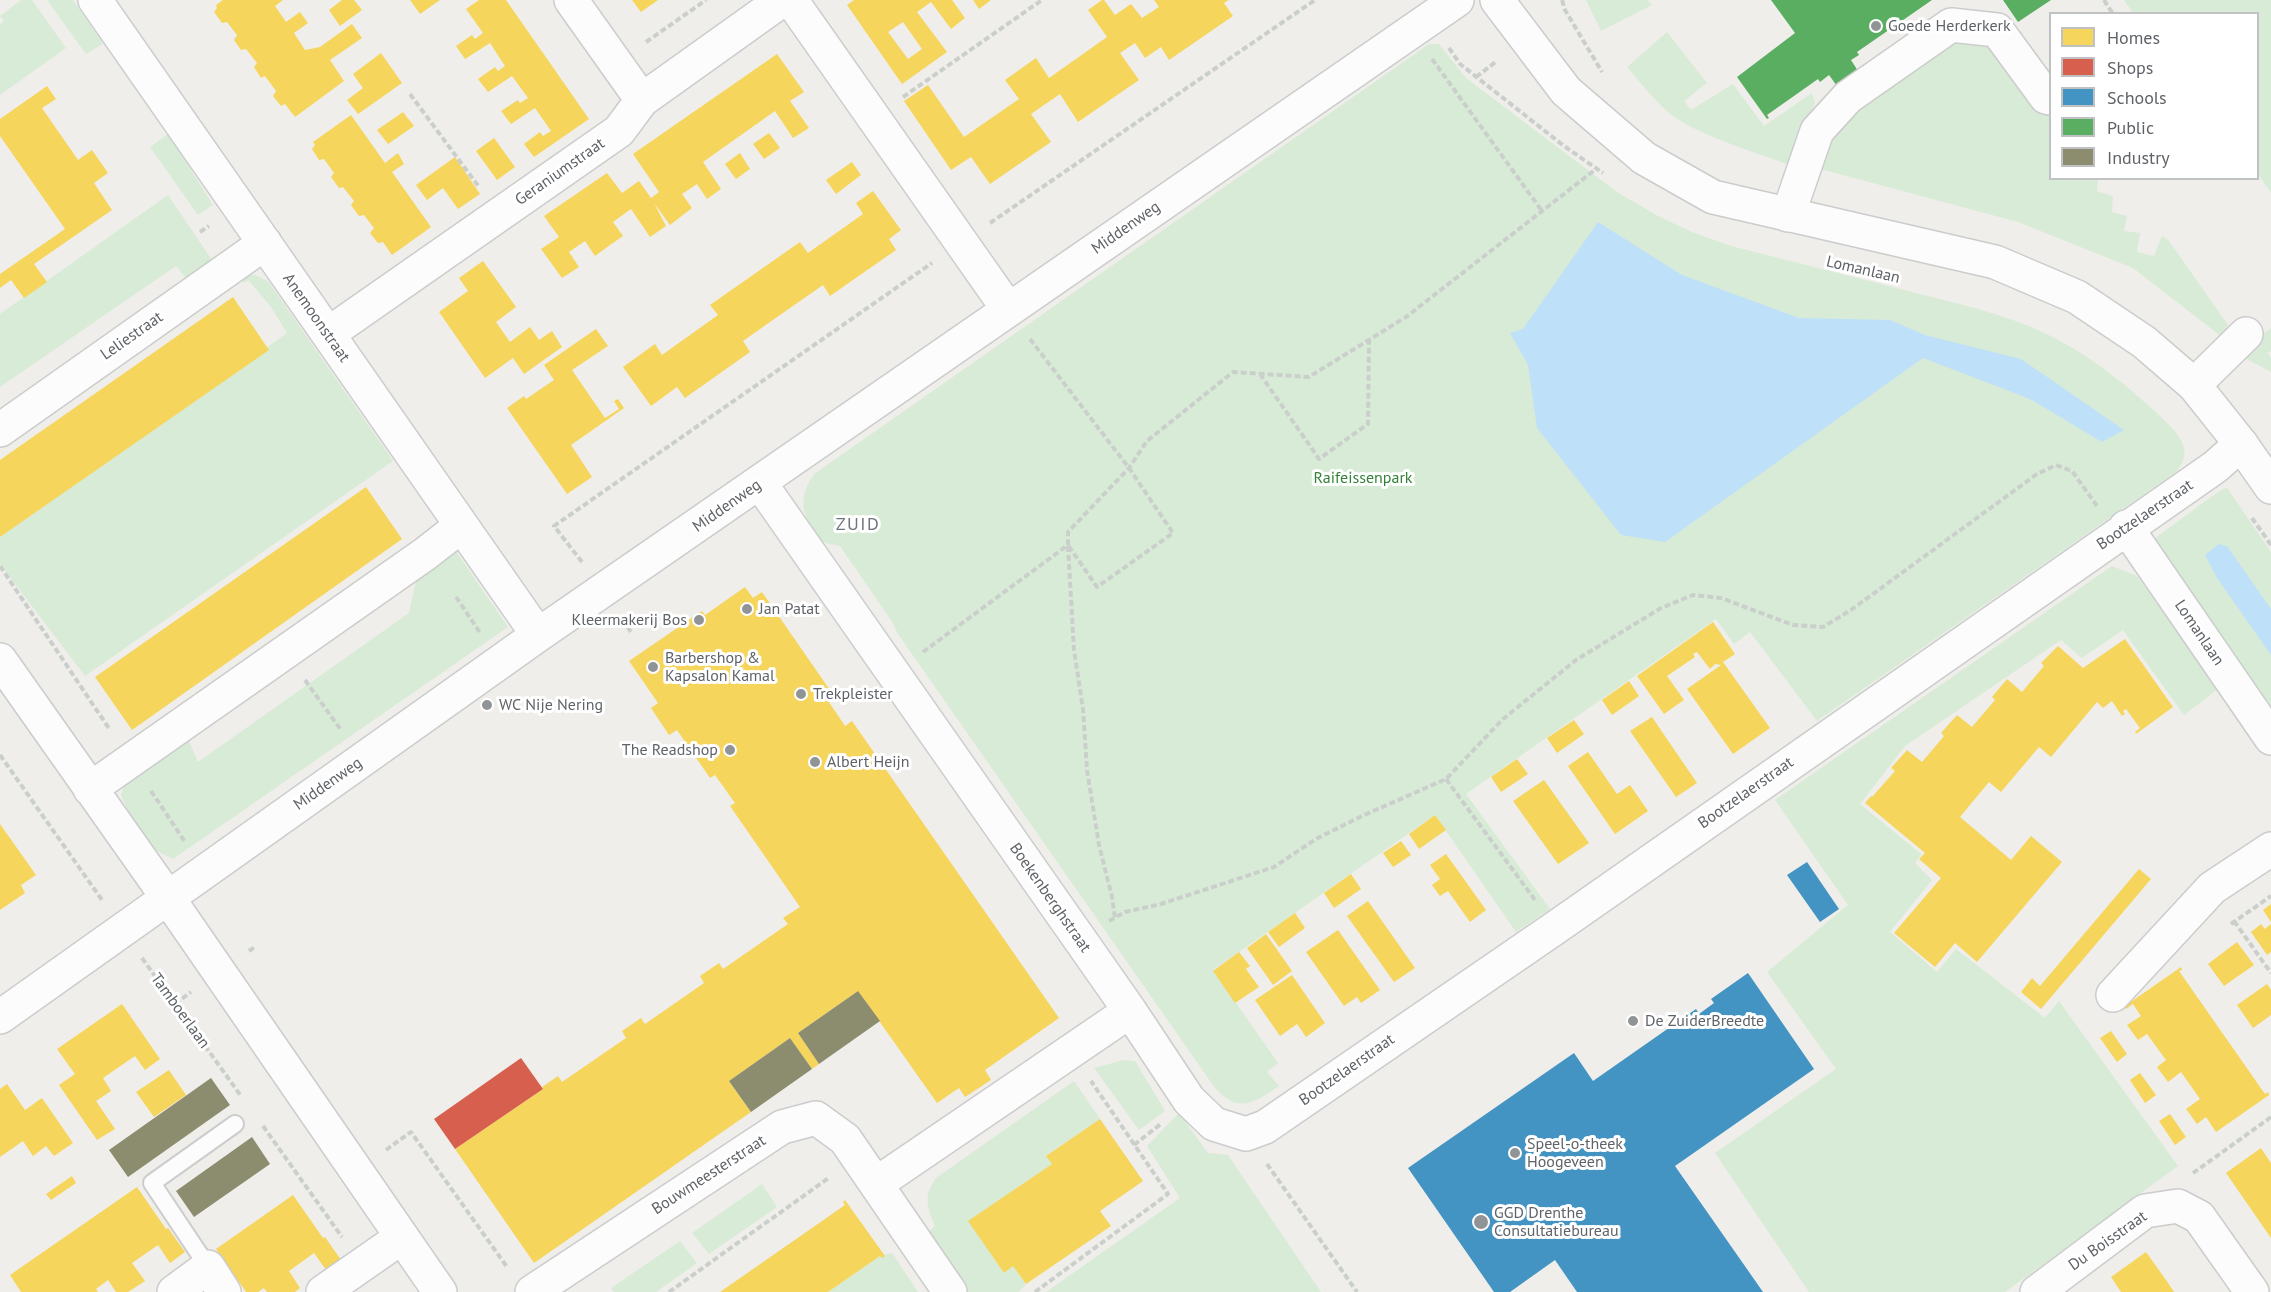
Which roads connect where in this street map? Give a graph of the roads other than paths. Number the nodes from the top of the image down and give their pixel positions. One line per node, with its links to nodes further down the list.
1 (95, 0): 10 (street, Anemoonstraat)
2 (571, 0): 8 (street)
3 (782, 0): 8 (street, Geraniumstraat)
4 (791, 0): 11 (street)
5 (1457, 0): 11 (street, Middenweg)
6 (1497, 0): 9 (street)
7 (2049, 98): 9 (street)
8 (642, 100): 12 (street, Geraniumstraat)
9 (1788, 215): 14 (street)
10 (265, 243): 12 (street, Anemoonstraat); 15 (street, Leliestraat)
11 (1008, 309): 17 (street, Middenweg)
12 (328, 334): 19 (street, Anemoonstraat)
13 (2246, 334): 14 (street)
14 (2194, 385): 16 (street)
15 (0, 430)
16 (2241, 444): 18 (street); 20 (street, Bootzelaerstraat)
17 (760, 483): 21 (street, Middenweg); 28 (street, Boekenberghstraat)
18 (2271, 487)
19 (461, 526): 21 (street, Anemoonstraat); 24 (street)
20 (2121, 531): 23 (street, Lomanlaan); 31 (street, Bootzelaerstraat)
21 (538, 635): 26 (street, Middenweg)
22 (0, 660): 24 (street)
23 (2271, 738)
24 (90, 789): 26 (street)
25 (2271, 849): 27 (street)
26 (168, 898): 29 (street, Middenweg); 33 (street)
27 (2113, 995)
28 (1130, 1011): 31 (street, Boekenberghstraat); 32 (street)
29 (0, 1017)
30 (234, 1124): 34 (lane)
31 (1246, 1134)
32 (876, 1184): 35 (street, Bouwmeesterstraat); 39 (street, Bouwmeesterstraat)
33 (402, 1237): 37 (street); 38 (street)
34 (216, 1280): 36 (street)
35 (522, 1283)
36 (174, 1292)
37 (323, 1292)
38 (440, 1292)
39 (950, 1292)
40 (2037, 1292): 41 (street, Du Boisstraat)
41 (2252, 1292)

